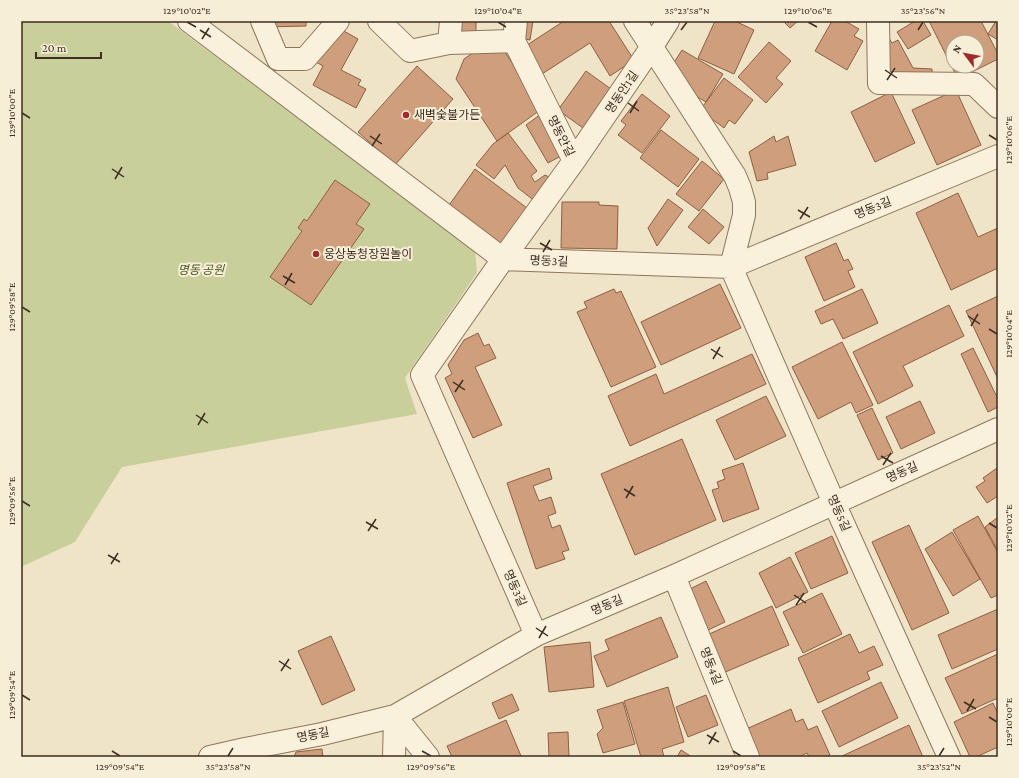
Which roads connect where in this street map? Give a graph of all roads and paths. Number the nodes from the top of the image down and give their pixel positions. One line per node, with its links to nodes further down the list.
1 (189, 21): 13 (street)
2 (262, 21): 12 (street)
3 (338, 21): 12 (street)
4 (379, 21): 10 (street)
5 (451, 21): 10 (street)
6 (635, 21): 11 (street)
7 (668, 21): 11 (street, 명동안1길)
8 (878, 21): 14 (street)
9 (515, 31): 10 (street); 16 (street, 명동안길)
10 (450, 43)
11 (651, 48): 16 (street, 명동안1길); 18 (street)
12 (278, 59): 13 (street)
13 (264, 78): 17 (street)
14 (998, 107)
15 (998, 156): 18 (street, 명동3길)
16 (574, 161): 17 (street, 명동안길)
17 (503, 260): 18 (street, 명동3길); 22 (street, 명동3길)
18 (731, 267): 20 (street, 명동5길)
19 (998, 429): 20 (street, 명동길)
20 (834, 503): 21 (street, 명동길); 28 (street, 명동5길)
21 (674, 576): 22 (street, 명동길); 27 (street, 명동4길)
22 (536, 635): 23 (street, 명동길)
23 (394, 716): 24 (street, 명동길); 25 (street); 26 (street)
24 (210, 757)
25 (394, 757)
26 (428, 757)
27 (748, 757)
28 (949, 757)

